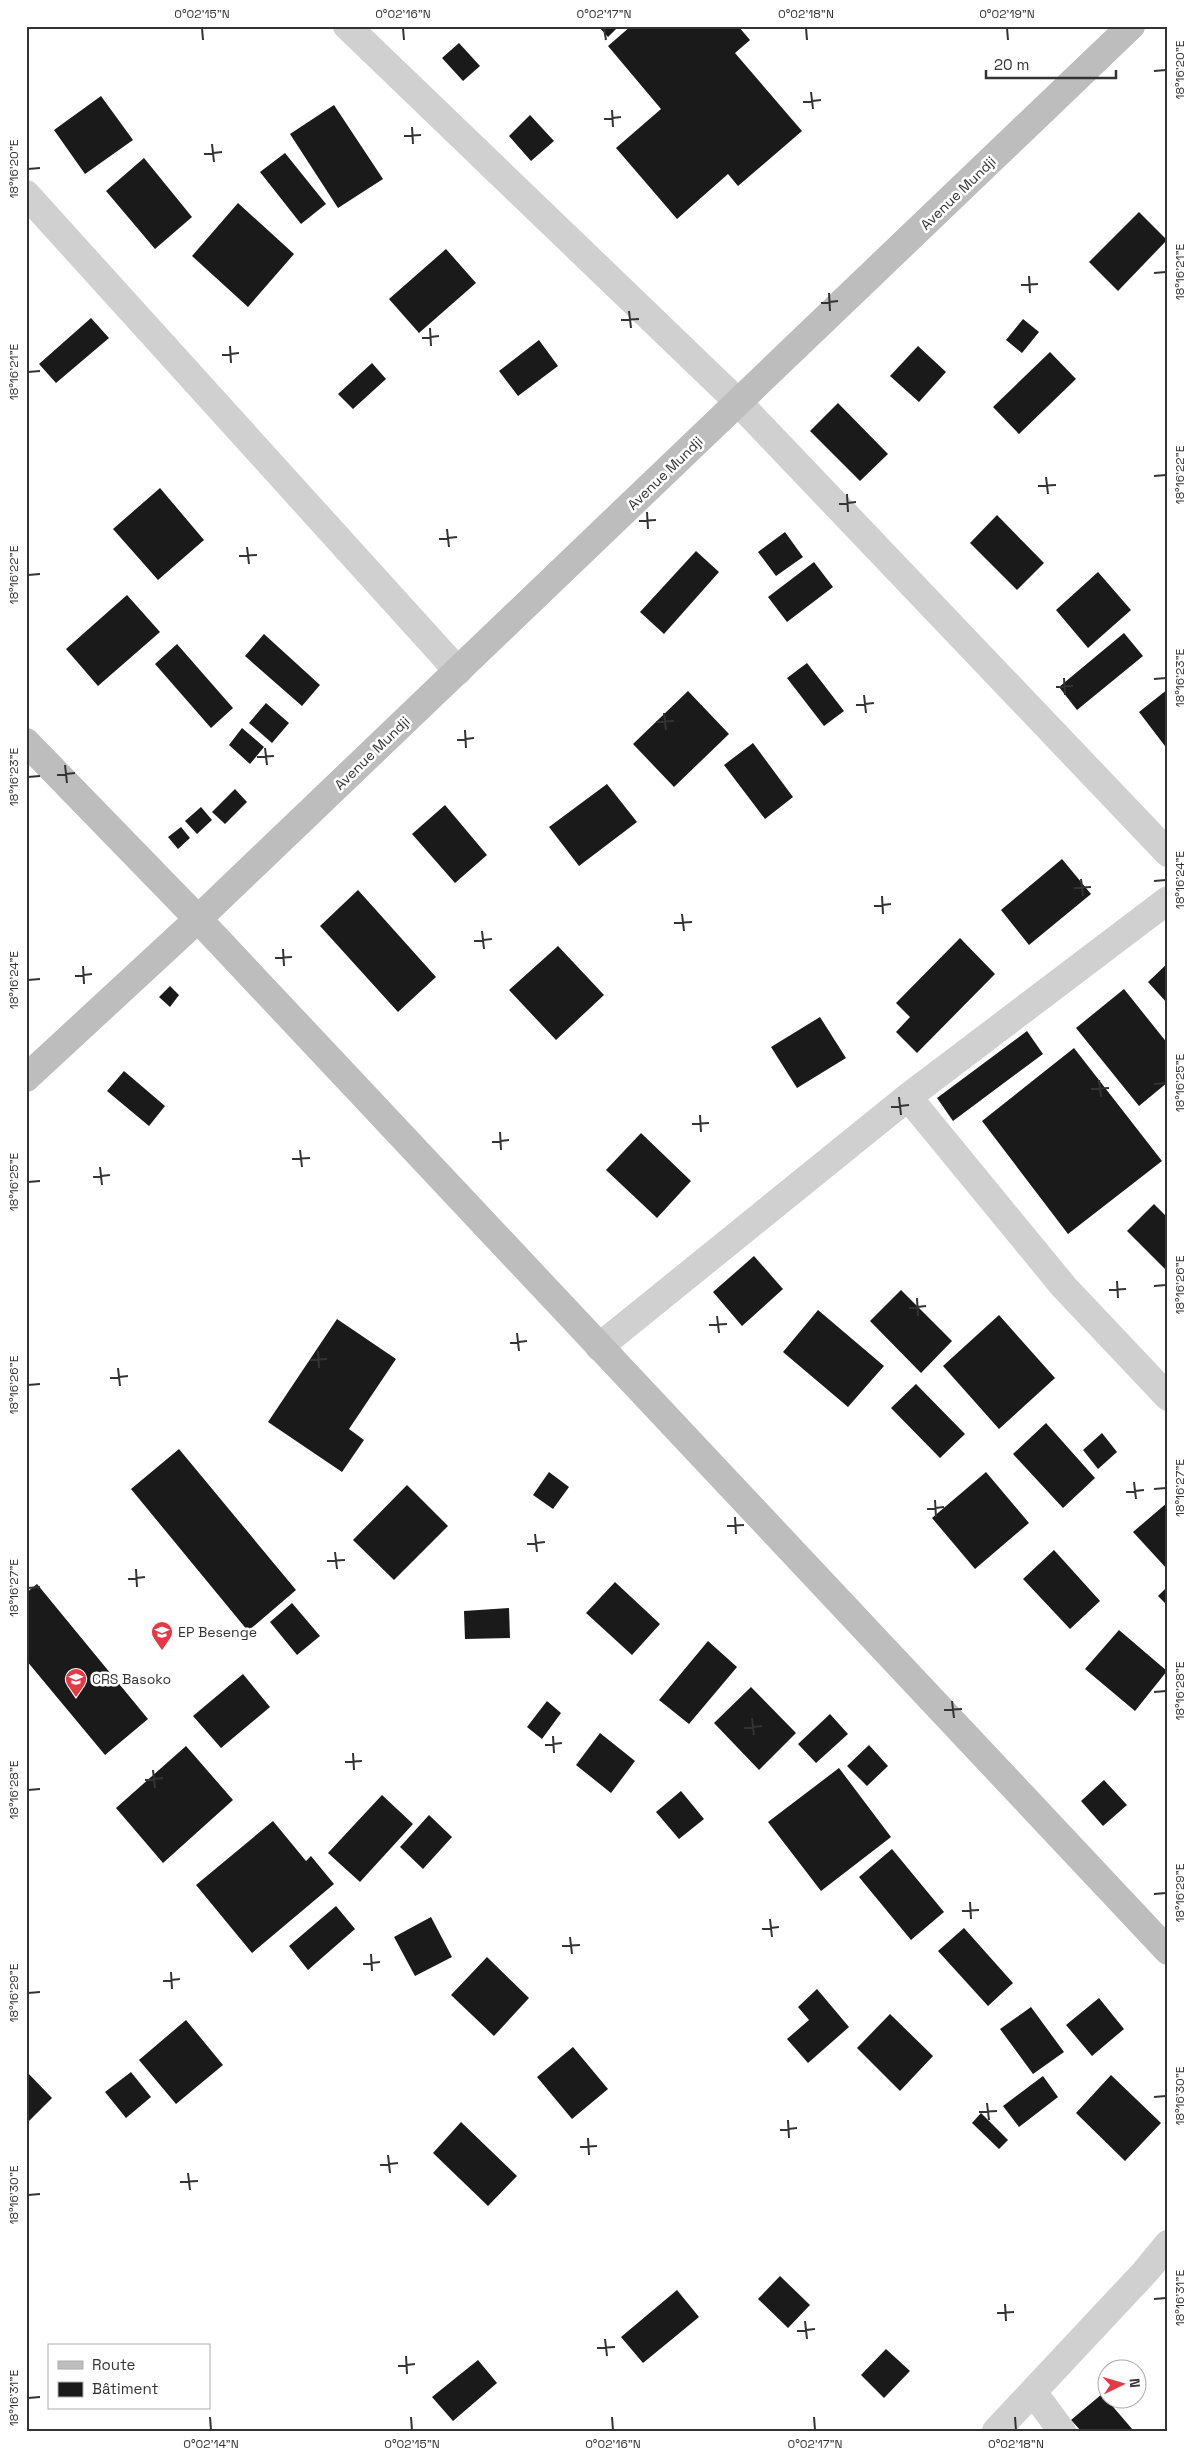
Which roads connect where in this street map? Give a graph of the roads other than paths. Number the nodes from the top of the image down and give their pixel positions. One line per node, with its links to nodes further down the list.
1 (347, 26): 4 (street)
2 (1131, 26): 4 (street, Avenue Mundji)
3 (26, 194): 5 (street)
4 (738, 402): 5 (street, Avenue Mundji); 7 (street)
5 (458, 671): 9 (street, Avenue Mundji)
6 (26, 742): 9 (street)
7 (1168, 853)
8 (1168, 900): 11 (street)
9 (198, 919): 10 (street, Avenue Mundji); 12 (street)
10 (26, 1078)
11 (908, 1097): 12 (street); 13 (street)
12 (599, 1348): 14 (street)
13 (1168, 1397)
14 (1168, 1951)
15 (1168, 2244): 16 (street)
16 (1033, 2392): 17 (street); 18 (street)
17 (996, 2431)
18 (1062, 2431)

